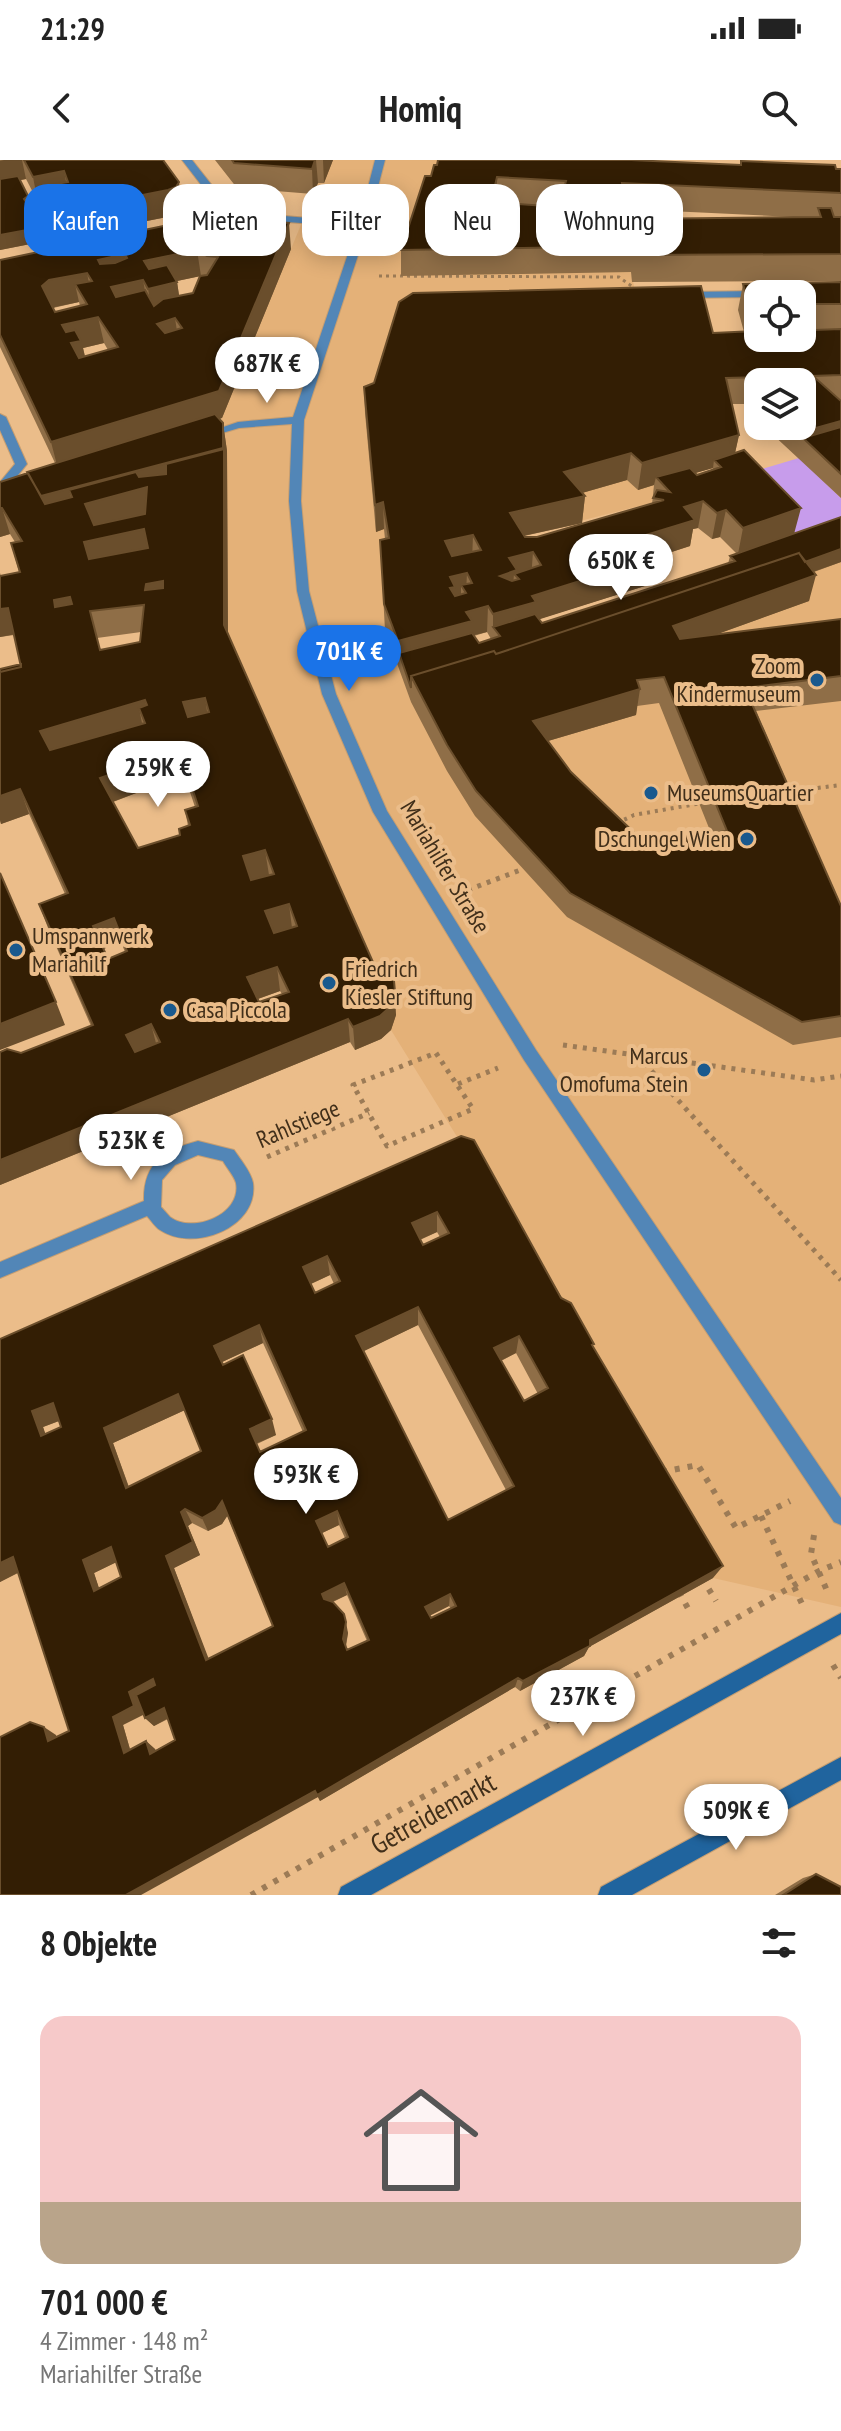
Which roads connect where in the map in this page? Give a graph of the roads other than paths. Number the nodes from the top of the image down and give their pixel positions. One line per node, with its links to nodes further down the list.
1 (187, 160): 3 (street)
2 (380, 160): 4 (street, Mariahilfer Straße)
3 (206, 184)
4 (374, 184)
5 (351, 256): 9 (street, Mariahilfer Straße)
6 (744, 294): 7 (street)
7 (644, 295)
8 (0, 417): 12 (street)
9 (298, 420): 10 (street); 15 (street, Mariahilfer Straße)
10 (195, 439)
11 (27, 484): 12 (street)
12 (0, 488)
13 (152, 1206): 13 (street); 14 (street)
14 (0, 1270)
15 (841, 1515)
16 (841, 1623): 18 (main road, Getreidemarkt)
17 (841, 1768): 19 (main road)
18 (349, 1895)
19 (609, 1895)

